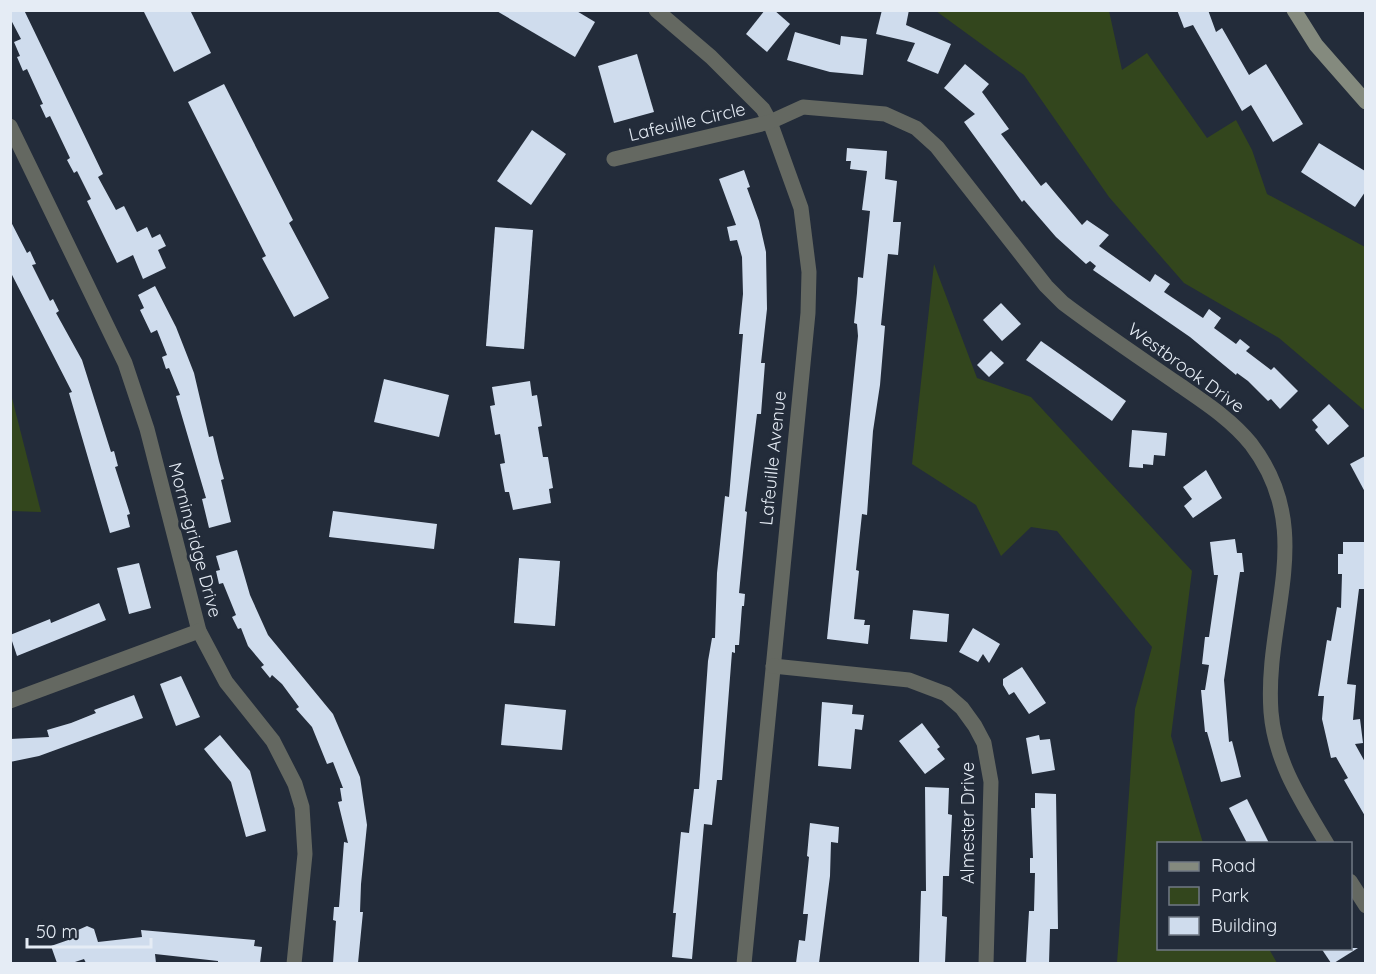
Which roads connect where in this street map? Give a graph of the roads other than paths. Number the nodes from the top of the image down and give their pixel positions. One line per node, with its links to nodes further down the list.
1 (656, 10): 4 (street, Lafeuille Avenue)
2 (1294, 10): 3 (main road)
3 (1365, 102)
4 (770, 122): 6 (street, Lafeuille Circle); 8 (street, Lafeuille Avenue); 10 (street, Westbrook Drive)
5 (10, 126): 7 (street, Morningridge Drive)
6 (614, 159)
7 (199, 631): 9 (street); 13 (street, Morningridge Drive)
8 (773, 666): 14 (street, Lafeuille Avenue); 15 (street, Almester Drive)
9 (10, 701)
10 (1327, 842)
11 (1352, 884): 12 (street)
12 (1365, 906)
13 (294, 963)
14 (744, 963)
15 (986, 963)

